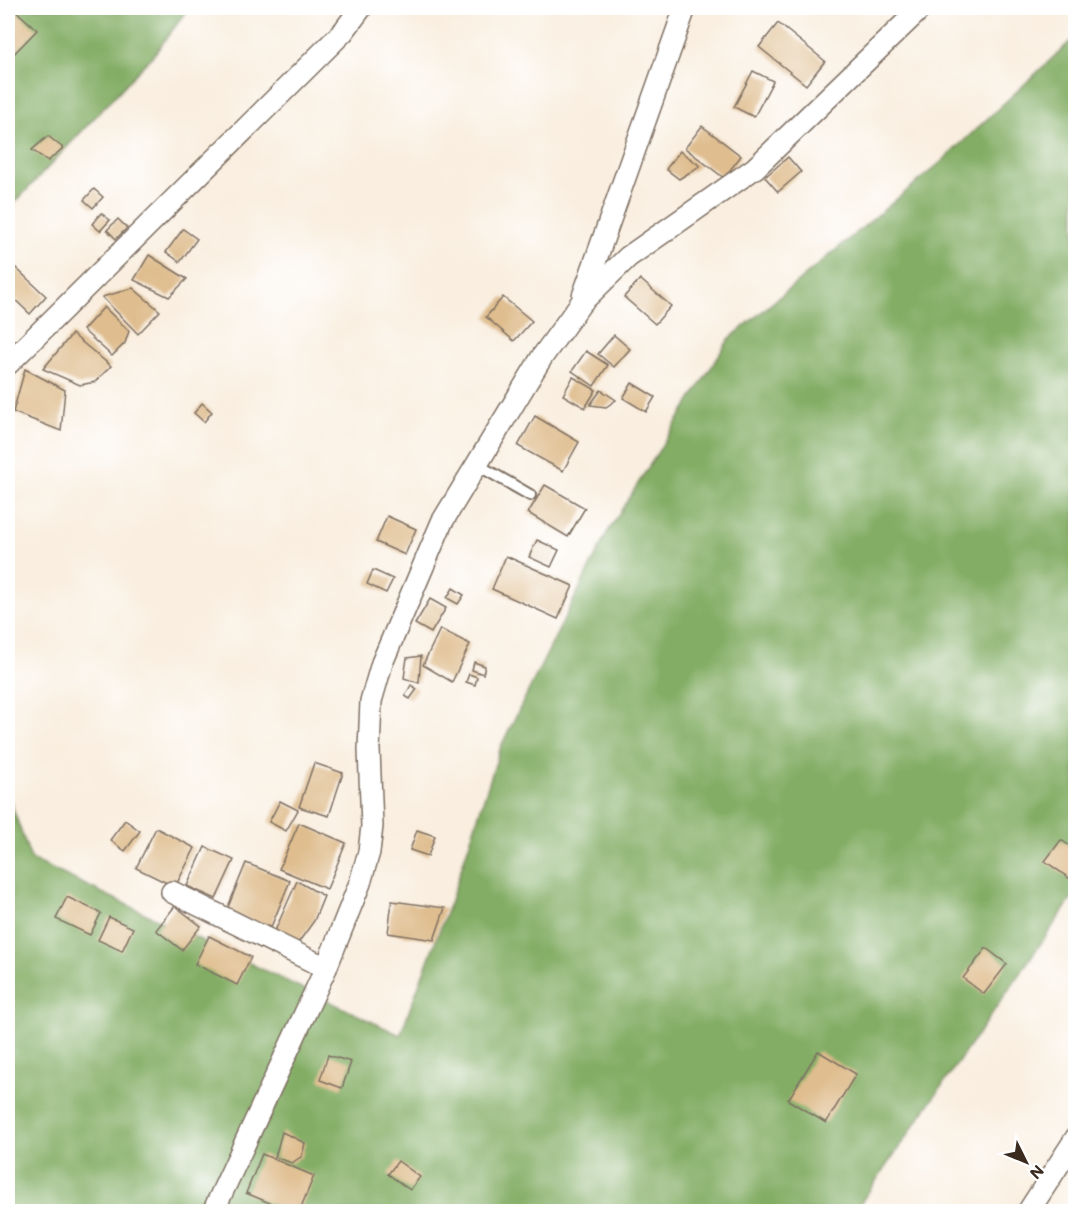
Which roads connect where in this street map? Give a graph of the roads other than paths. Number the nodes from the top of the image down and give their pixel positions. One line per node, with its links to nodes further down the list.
1 (361, 8): 5 (street)
2 (685, 8): 4 (street)
3 (921, 8): 4 (street)
4 (581, 303): 6 (street)
5 (8, 364)
6 (476, 464): 7 (lane); 9 (street)
7 (530, 495)
8 (172, 892): 9 (street)
9 (326, 968): 11 (street)
10 (1076, 1137): 12 (street)
11 (213, 1212)
12 (1028, 1212)

